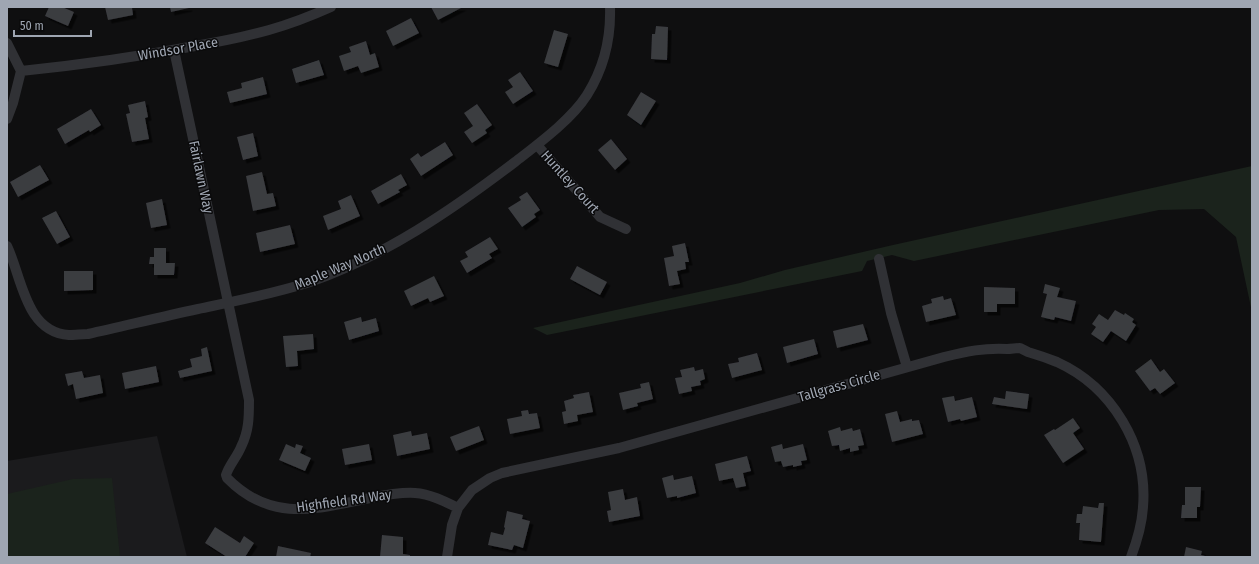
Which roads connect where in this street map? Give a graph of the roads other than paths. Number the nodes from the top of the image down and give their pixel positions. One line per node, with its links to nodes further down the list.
1 (331, 7): 4 (street, Windsor Place)
2 (610, 7): 7 (street, Maple Way North)
3 (7, 43): 5 (street)
4 (174, 50): 5 (street, Windsor Place); 11 (street, Fairlawn Way)
5 (21, 71): 6 (street)
6 (7, 119)
7 (537, 145): 8 (street, Huntley Court); 11 (street, Maple Way North)
8 (626, 229)
9 (7, 246): 11 (street, Maple Way North)
10 (879, 259): 12 (street)
11 (228, 304): 13 (street, Highfield Rd Way)
12 (907, 367): 13 (street, Tallgrass Circle); 15 (street, Tallgrass Circle)
13 (458, 508): 14 (street, Tallgrass Circle)
14 (447, 557)
15 (1131, 557)

